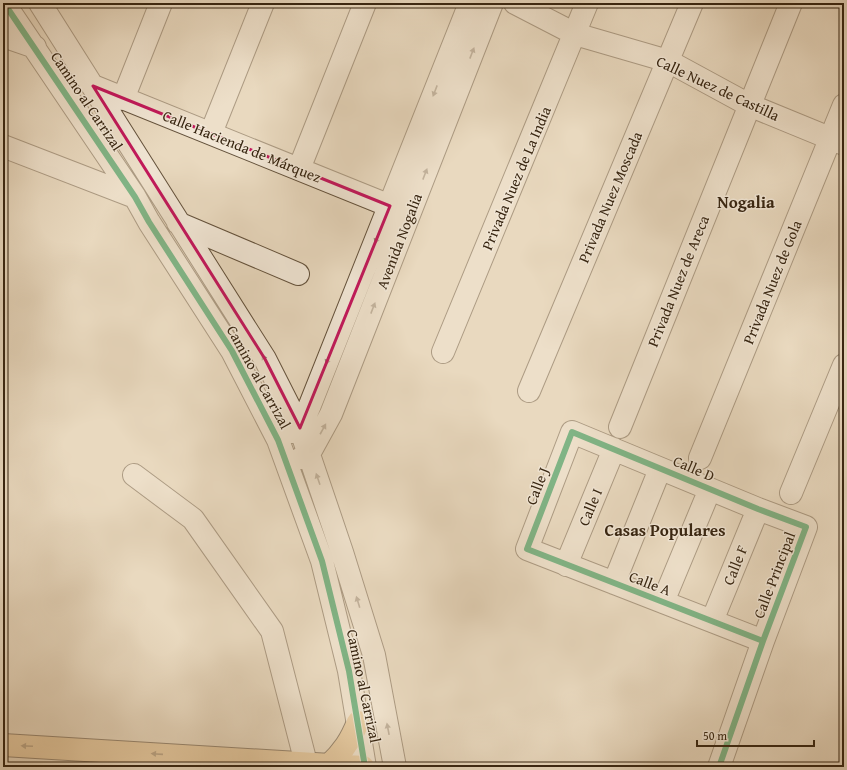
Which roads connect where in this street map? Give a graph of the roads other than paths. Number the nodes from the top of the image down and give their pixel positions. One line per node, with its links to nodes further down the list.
1 (4, 3): 14 (street, Camino al Carrizal)
2 (162, 3): 17 (street)
3 (263, 3): 20 (street)
4 (365, 3): 23 (street)
5 (470, 3): 25 (street, Avenida Nogalia, one-way to 25)
6 (492, 3): 36 (street, Avenida Nogalia, one-way to 6)
7 (515, 3): 12 (street, Calle Nuez de Castilla)
8 (587, 3): 12 (street, Privada Nuez de La India)
9 (692, 3): 15 (street, Privada Nuez Moscada)
10 (791, 3): 18 (street, Privada Nuez de Areca)
11 (49, 8): 16 (street, Camino al Carrizal)
12 (575, 34): 15 (street, Calle Nuez de Castilla); 28 (street, Privada Nuez de La India)
13 (3, 36): 14 (street)
14 (35, 48): 24 (street, Camino al Carrizal)
15 (668, 61): 18 (street, Calle Nuez de Castilla); 30 (street, Privada Nuez Moscada)
16 (93, 86): 17 (street, Calle Hacienda de Márquez); 26 (street, Camino al Carrizal)
17 (123, 98): 20 (street, Calle Hacienda de Márquez)
18 (749, 105): 21 (street, Calle Nuez de Castilla); 31 (street, Privada Nuez de Areca)
19 (844, 105): 21 (street, Privada Nuez de Gola)
20 (211, 134): 23 (street, Calle Hacienda de Márquez)
21 (837, 141): 37 (street, Privada Nuez de Gola)
22 (3, 146): 24 (street)
23 (299, 169): 25 (street, Calle Hacienda de Márquez)
24 (135, 197): 34 (street, Camino al Carrizal)
25 (390, 206): 32 (street, Avenida Nogalia, one-way to 32)
26 (178, 223): 27 (street); 32 (street, Camino al Carrizal, one-way to 26)
27 (298, 274)
28 (443, 352)
29 (844, 365): 42 (street)
30 (529, 392)
31 (620, 427)
32 (300, 428): 34 (street); 36 (street, Camino al Carrizal)
33 (572, 432): 35 (street, Calle D); 45 (street, Calle J)
34 (278, 440): 38 (street, Camino al Carrizal)
35 (614, 449): 39 (street, Calle D); 46 (street, Calle I)
36 (309, 454): 38 (street); 56 (street, Camino al Carrizal, one-way to 36)
37 (700, 458)
38 (288, 465): 51 (street, Camino al Carrizal)
39 (660, 469): 41 (street, Calle D); 47 (street)
40 (134, 476): 53 (street)
41 (710, 489): 43 (street, Calle D); 48 (street)
42 (791, 493)
43 (758, 509): 44 (street, Calle D); 49 (street, Calle F)
44 (806, 527): 50 (street, Calle Principal)
45 (526, 549): 46 (street, Calle A)
46 (566, 565): 47 (street, Calle A)
47 (614, 583): 48 (street, Calle A)
48 (664, 602): 49 (street, Calle A)
49 (712, 621): 50 (street, Calle A)
50 (763, 641): 57 (street, Calle Principal)
51 (358, 722): 54 (highway); 55 (street, Camino al Carrizal)
52 (3, 745): 53 (highway, one-way to 52)
53 (306, 763): 54 (highway)
54 (329, 765): 55 (highway)
55 (364, 767)
56 (395, 767)
57 (719, 767)

